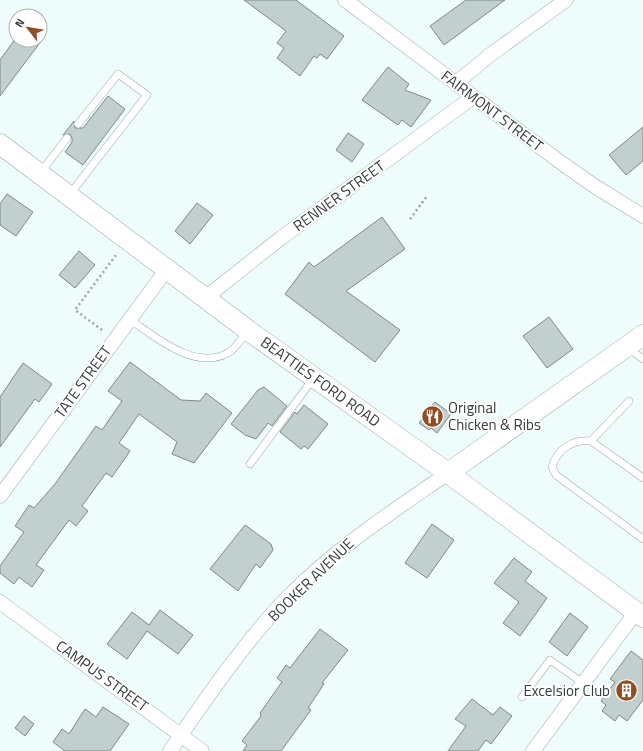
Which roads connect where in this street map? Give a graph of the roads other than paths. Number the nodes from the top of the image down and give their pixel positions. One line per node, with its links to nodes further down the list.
1 (345, 0): 3 (street, FAIRMONT STREET)
2 (566, 0): 3 (street)
3 (456, 83): 4 (street, FAIRMONT STREET)
4 (473, 97): 10 (street, FAIRMONT STREET); 12 (street, RENNER STREET)
5 (78, 124): 9 (lane)
6 (67, 138): 8 (lane)
7 (0, 144): 8 (main road, BEATTIES FORD ROAD)
8 (40, 174): 9 (main road, BEATTIES FORD ROAD)
9 (69, 196): 11 (main road, BEATTIES FORD ROAD)
10 (643, 216)
11 (167, 269): 12 (main road, BEATTIES FORD ROAD); 13 (street, TATE STREET)
12 (205, 298): 14 (main road, BEATTIES FORD ROAD)
13 (129, 320): 14 (lane); 24 (street, TATE STREET)
14 (249, 331): 18 (main road, BEATTIES FORD ROAD)
15 (643, 335): 16 (main road)
16 (626, 346): 17 (lane); 22 (main road)
17 (643, 359)
18 (314, 378): 21 (lane); 22 (main road, BEATTIES FORD ROAD)
19 (629, 401): 20 (lane)
20 (591, 441): 23 (lane); 25 (lane)
21 (250, 464)
22 (448, 473): 27 (main road, BEATTIES FORD ROAD); 30 (street, BOOKER AVENUE)
23 (643, 478)
24 (0, 496)
25 (643, 539)
26 (0, 602): 30 (street, CAMPUS STREET)
27 (640, 614): 28 (street)
28 (583, 683): 29 (lane); 33 (street)
29 (522, 697)
30 (181, 735): 31 (street, BOOKER AVENUE); 32 (street, CAMPUS STREET)
31 (170, 751)
32 (202, 751)
33 (532, 751)

